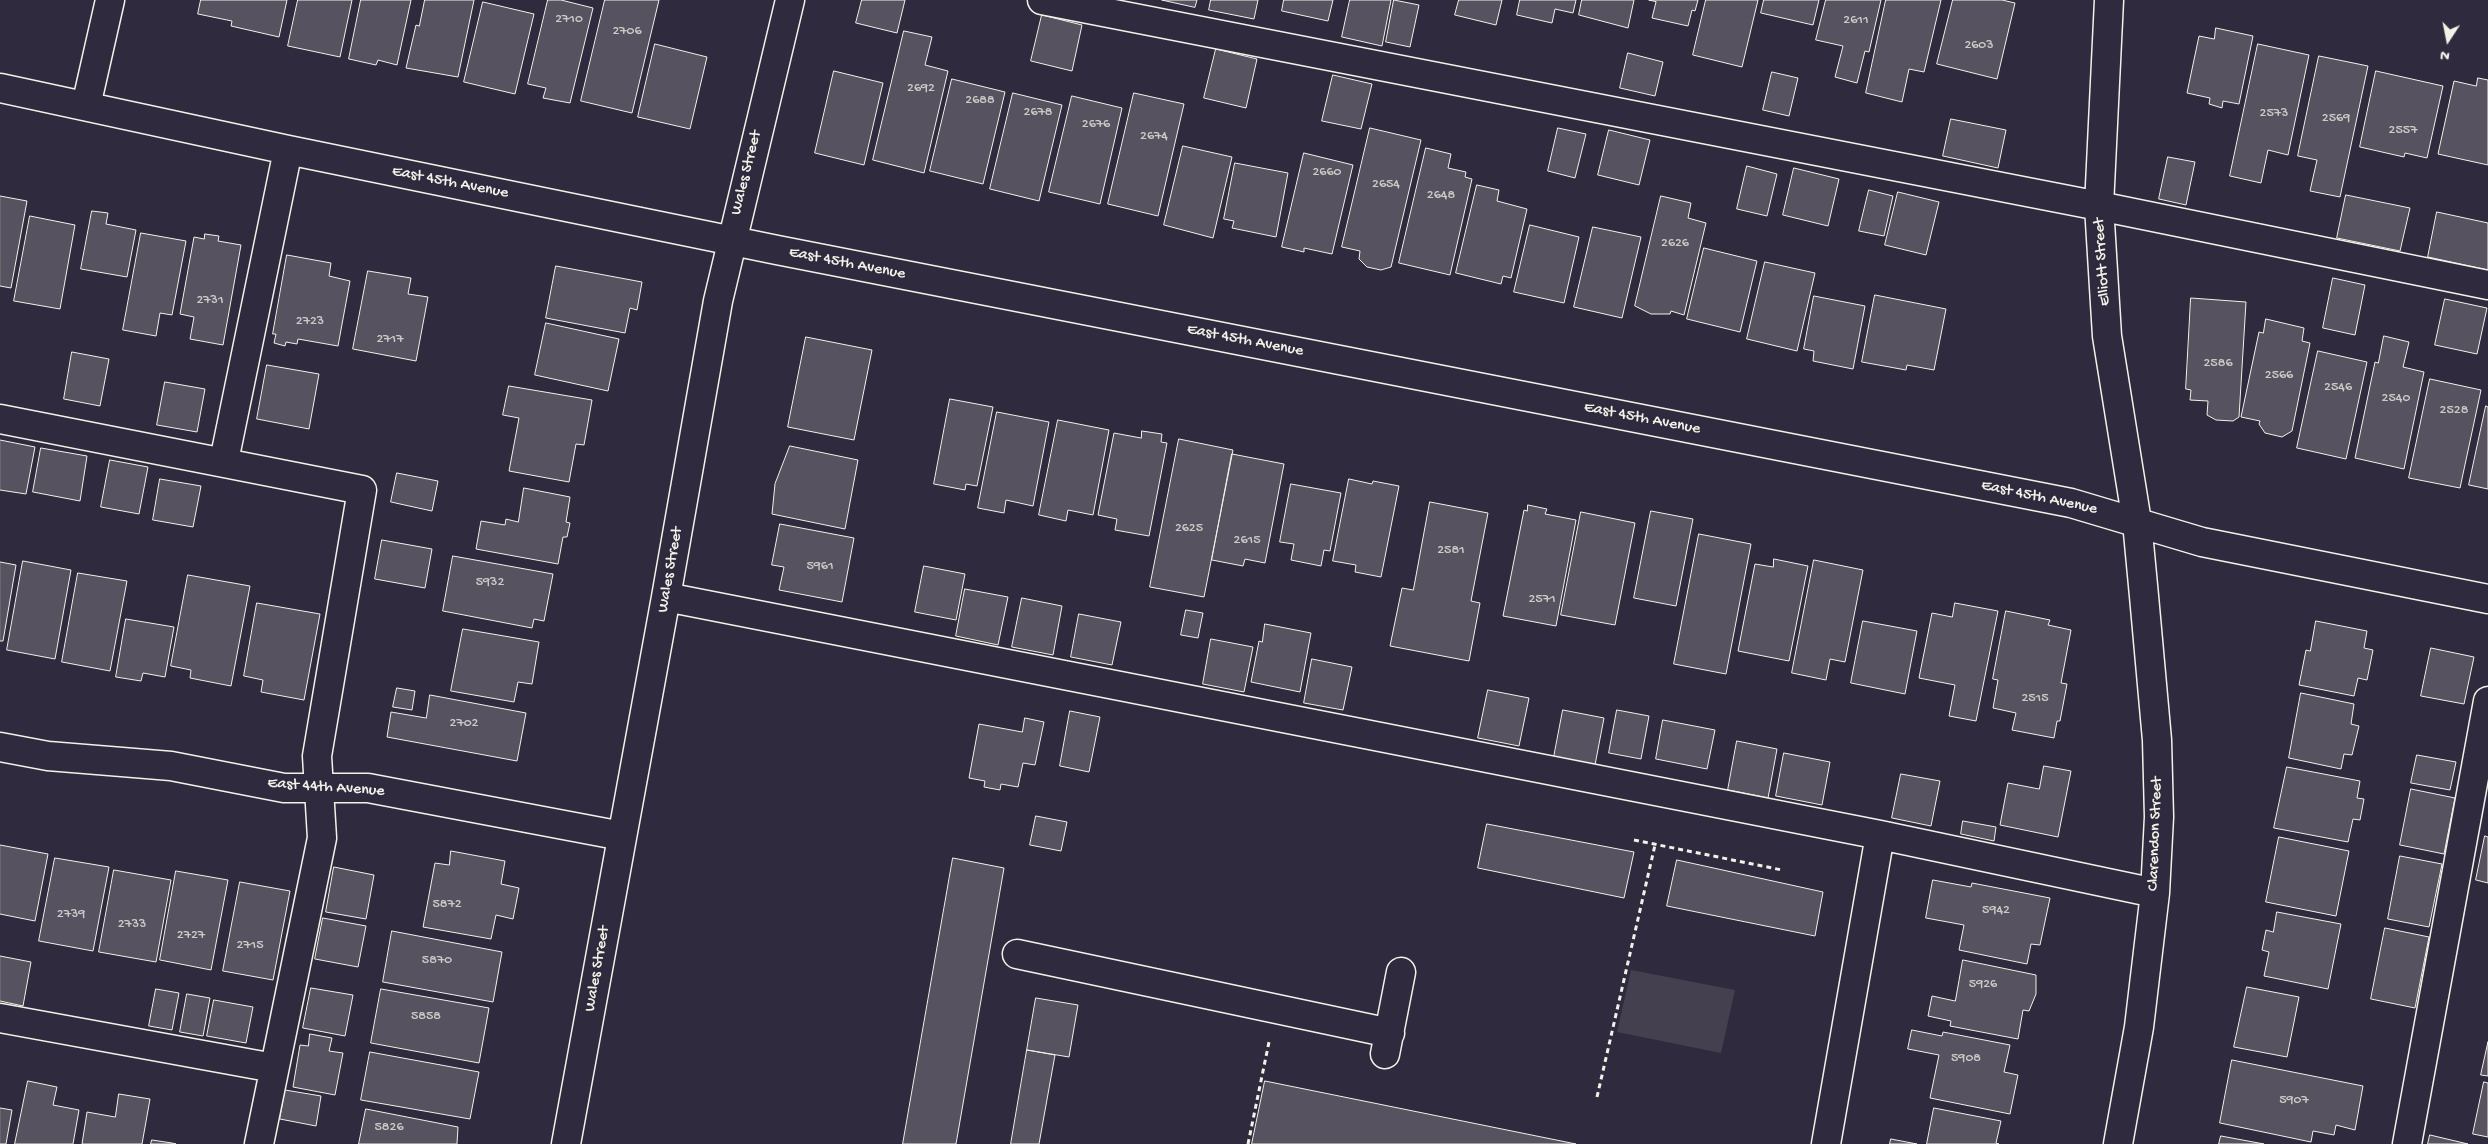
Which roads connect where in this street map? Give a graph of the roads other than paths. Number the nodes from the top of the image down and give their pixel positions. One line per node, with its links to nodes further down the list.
1 (110, 0): 6 (street)
2 (790, 0): 9 (street, Wales Street)
3 (1042, 0): 8 (street)
4 (2109, 0): 8 (street, Elliott Street)
5 (0, 88): 6 (street, East 45th Avenue)
6 (86, 106): 7 (street, East 45th Avenue)
7 (288, 150): 9 (street, East 45th Avenue); 12 (street)
8 (2099, 206): 10 (street); 13 (street, Elliott Street)
9 (731, 240): 13 (street, East 45th Avenue); 14 (street, Wales Street)
10 (2488, 285)
11 (0, 419): 12 (street)
12 (224, 461): 18 (street)
13 (2137, 522): 15 (street, East 45th Avenue); 21 (street, Clarendon Street)
14 (666, 598): 19 (street); 20 (street, Wales Street)
15 (2488, 599)
16 (2488, 701): 30 (street)
17 (0, 747): 18 (street, East 44th Avenue)
18 (319, 787): 20 (street, East 44th Avenue); 25 (street)
19 (1880, 835): 21 (street); 28 (street)
20 (622, 836): 27 (street, Wales Street)
21 (2155, 893): 29 (street, Clarendon Street)
22 (1017, 954): 23 (street)
23 (1401, 972)
24 (0, 1018): 25 (street)
25 (274, 1068): 26 (street)
26 (259, 1144)
27 (566, 1144)
28 (1826, 1144)
29 (2118, 1144)
30 (2407, 1144)

